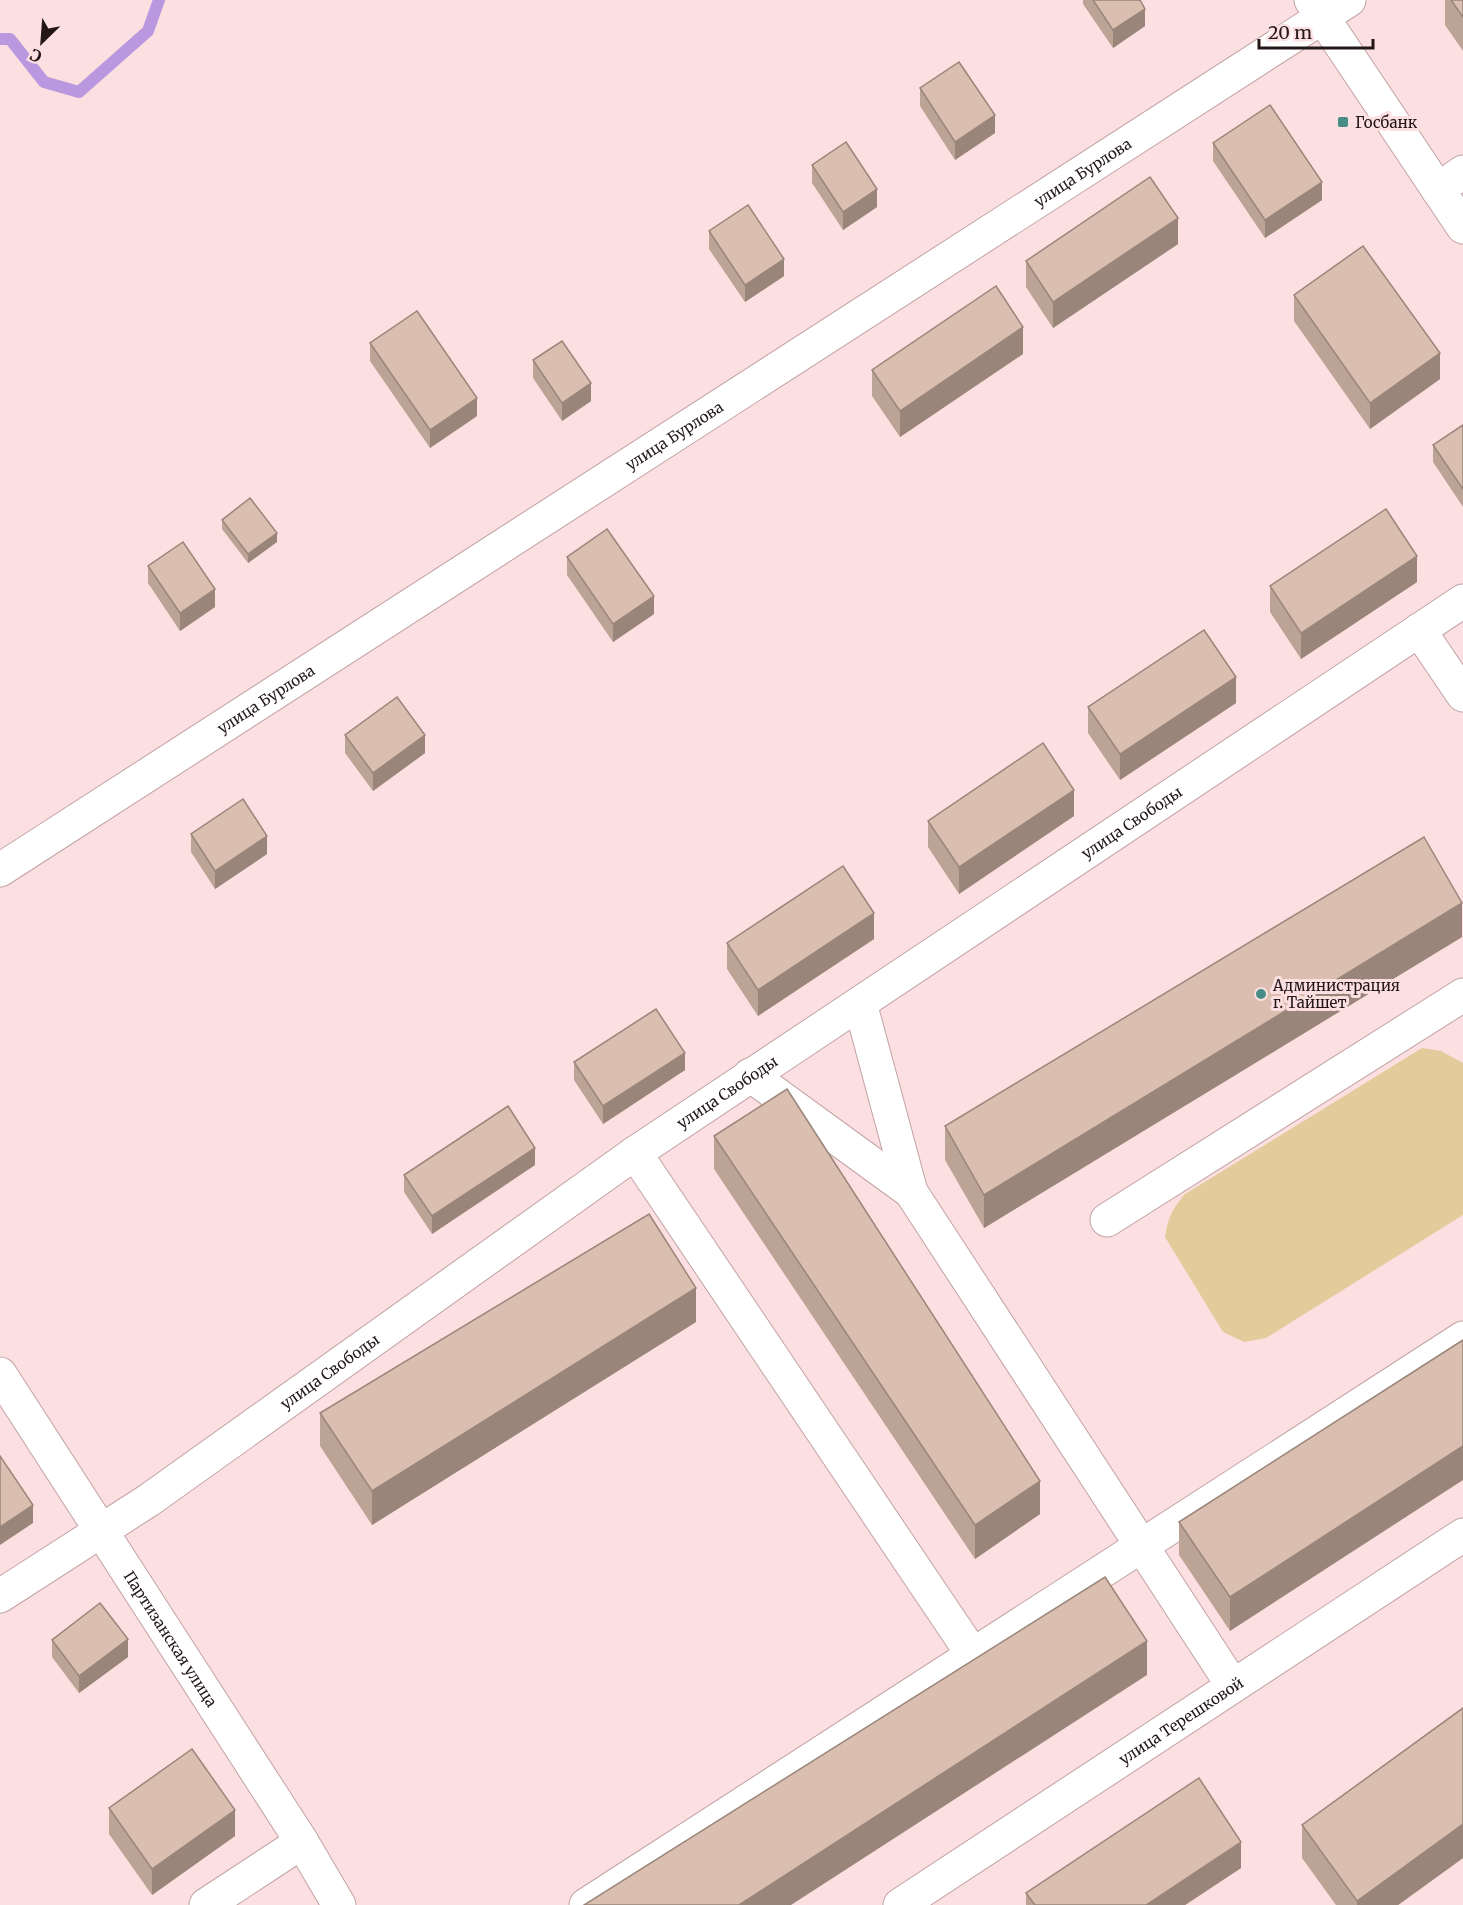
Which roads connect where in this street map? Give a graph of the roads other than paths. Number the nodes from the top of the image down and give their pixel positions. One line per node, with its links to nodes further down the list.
1 (1328, 6): 2 (street); 7 (street, улица Бурлова)
2 (1451, 181): 3 (street)
3 (1463, 226)
4 (1463, 601): 5 (street, улица Свободы)
5 (1419, 630): 6 (street); 9 (street, улица Свободы)
6 (1463, 695)
7 (0, 870)
8 (1463, 995): 13 (street)
9 (860, 1003): 10 (street, улица Свободы); 12 (street)
10 (750, 1076): 11 (street, улица Свободы); 12 (street)
11 (634, 1153): 16 (street, улица Свободы); 20 (street)
12 (911, 1192): 18 (street)
13 (1107, 1220)
14 (1463, 1338): 18 (street)
15 (0, 1374): 16 (street, Партизанская улица)
16 (102, 1529): 19 (street, улица Свободы); 22 (street, Партизанская улица)
17 (1463, 1535): 21 (street, улица Терешковой)
18 (1143, 1545): 20 (street); 21 (street)
19 (0, 1596)
20 (973, 1655): 25 (street)
21 (1233, 1686): 26 (street, улица Терешковой)
22 (302, 1842): 23 (street); 24 (street, Партизанская улица)
23 (207, 1905)
24 (339, 1905)
25 (586, 1905)
26 (900, 1905)

